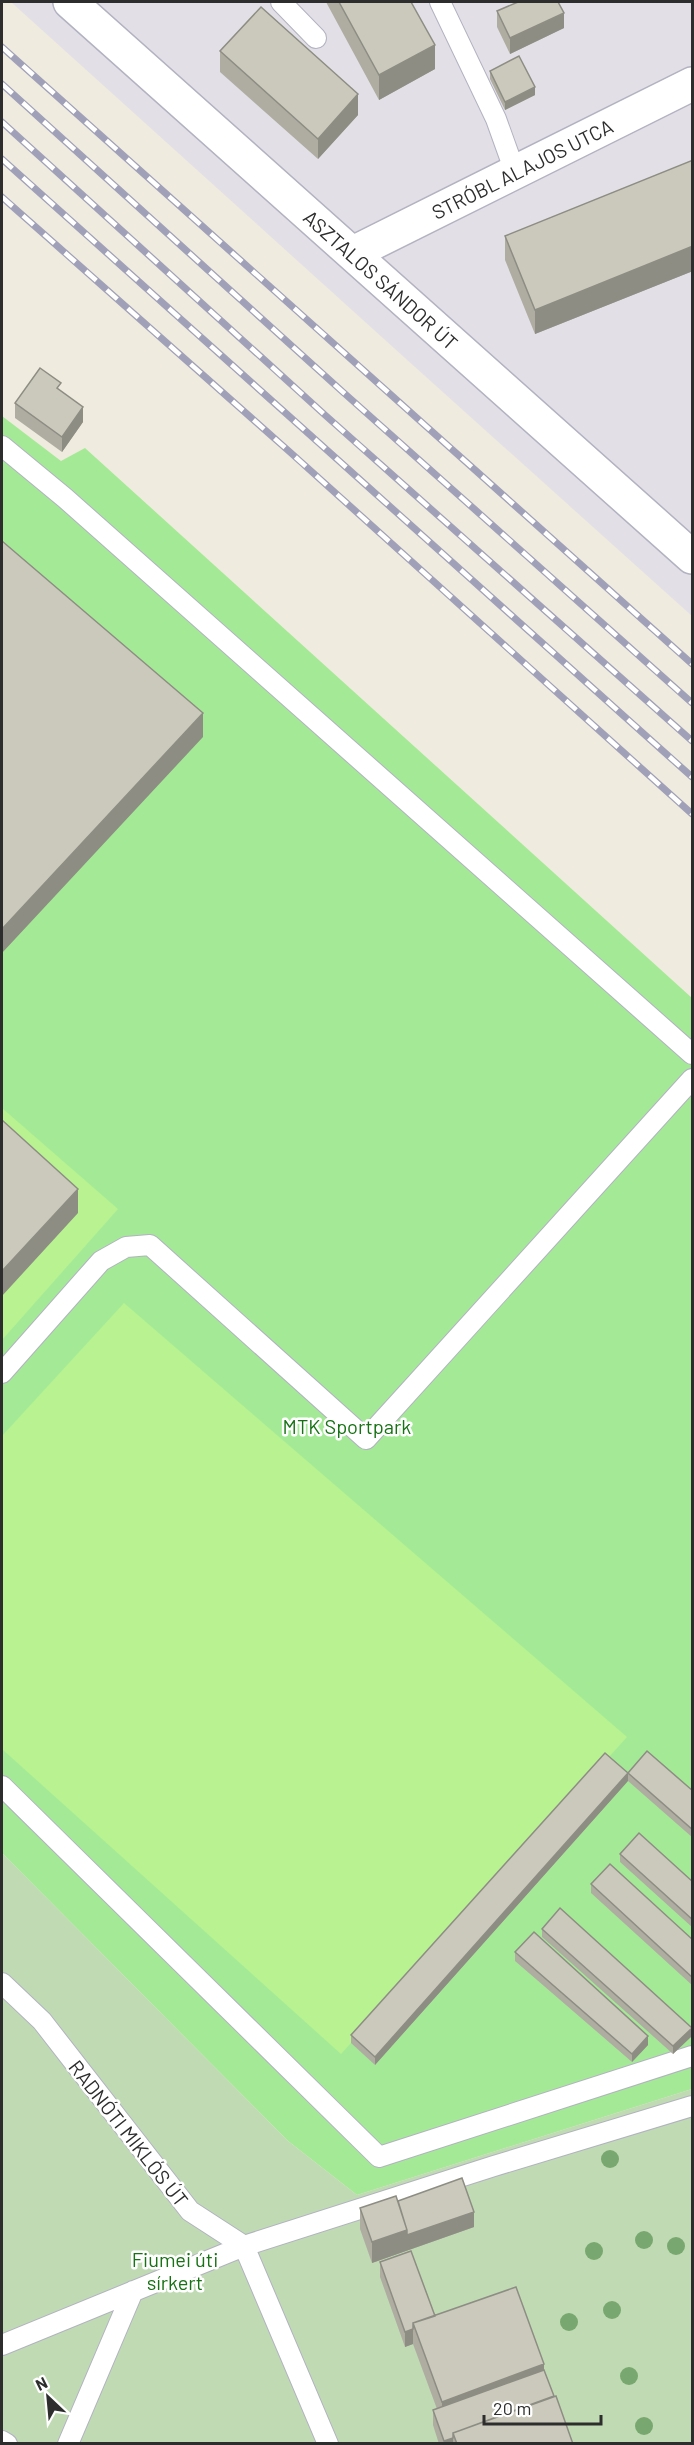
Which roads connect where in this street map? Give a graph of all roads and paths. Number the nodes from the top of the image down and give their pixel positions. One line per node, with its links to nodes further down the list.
1 (70, 2): 7 (street, ASZTALOS SÁNDOR ÚT)
2 (281, 2): 4 (lane)
3 (440, 2): 6 (lane)
4 (316, 38)
5 (693, 84): 6 (street, STRÓBL ALAJOS UTCA)
6 (515, 172): 7 (street, STRÓBL ALAJOS UTCA)
7 (353, 253): 9 (street, ASZTALOS SÁNDOR ÚT)
8 (2, 446): 10 (lane)
9 (693, 557)
10 (693, 1054)
11 (693, 1079): 12 (lane)
12 (2, 1373)
13 (2, 1786): 15 (lane)
14 (2, 1983): 17 (lane, RADNÓTI MIKLÓS ÚT)
15 (693, 2056)
16 (693, 2106): 17 (lane)
17 (244, 2246): 18 (lane); 23 (lane)
18 (133, 2291): 19 (lane); 22 (lane)
19 (2, 2345)
20 (2, 2441): 21 (lane)
21 (7, 2444)
22 (68, 2444)
23 (328, 2444)

